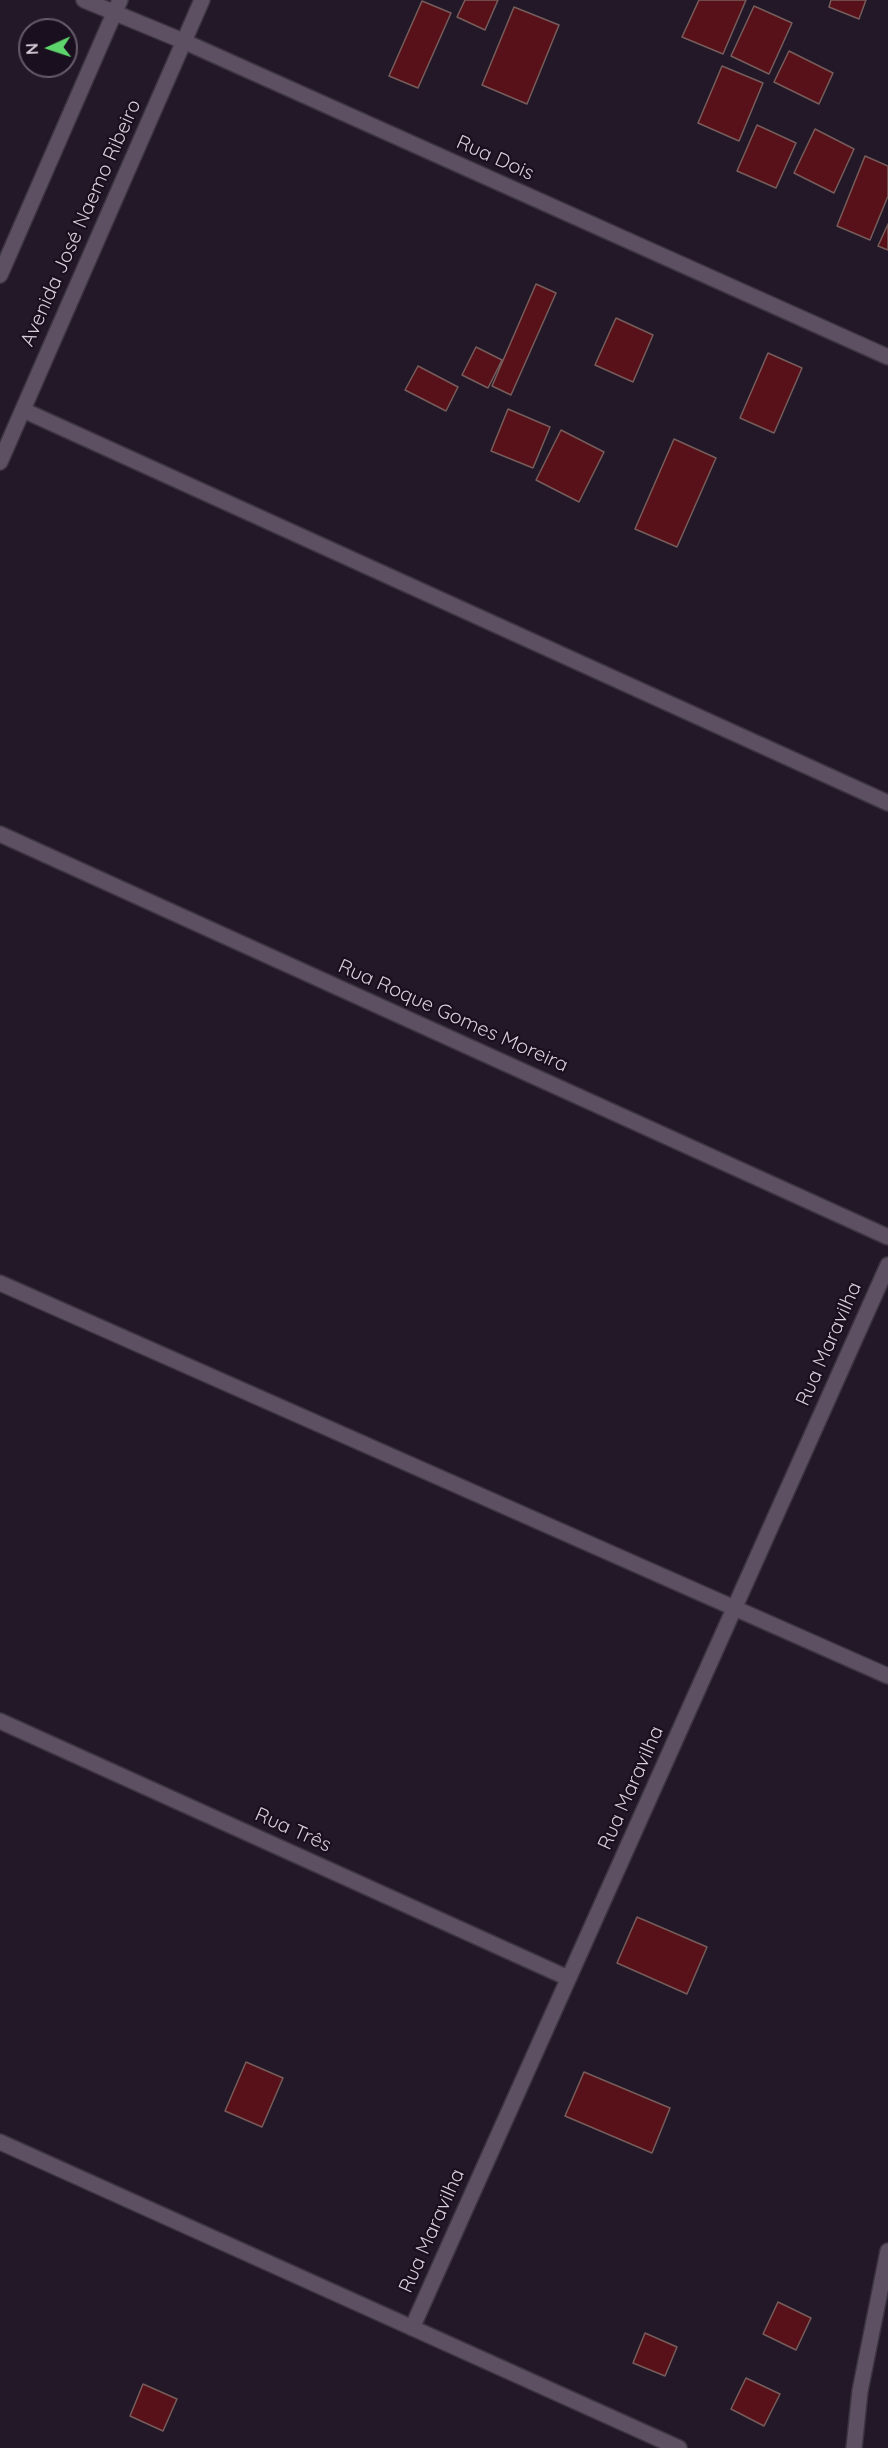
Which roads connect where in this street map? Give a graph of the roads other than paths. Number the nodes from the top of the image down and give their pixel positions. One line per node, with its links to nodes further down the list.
1 (84, 0): 3 (street, Rua Dois)
2 (202, 0): 4 (street, Avenida José Naemo Ribeiro)
3 (117, 7): 4 (street, Rua Dois); 5 (street)
4 (183, 41): 6 (street, Rua Dois); 7 (street, Avenida José Naemo Ribeiro)
5 (0, 275)
6 (888, 357)
7 (23, 410): 8 (street, Avenida José Naemo Ribeiro); 9 (street)
8 (0, 462)
9 (888, 803)
10 (0, 834): 11 (street, Rua Roque Gomes Moreira)
11 (888, 1237)
12 (888, 1265): 14 (street, Rua Maravilha)
13 (0, 1283): 14 (street)
14 (734, 1608): 15 (street); 17 (street, Rua Maravilha)
15 (888, 1676)
16 (0, 1721): 17 (street, Rua Três)
17 (568, 1978): 20 (street, Rua Maravilha)
18 (0, 2142): 20 (street)
19 (888, 2251): 22 (street)
20 (412, 2328): 21 (street)
21 (679, 2448)
22 (854, 2448)

